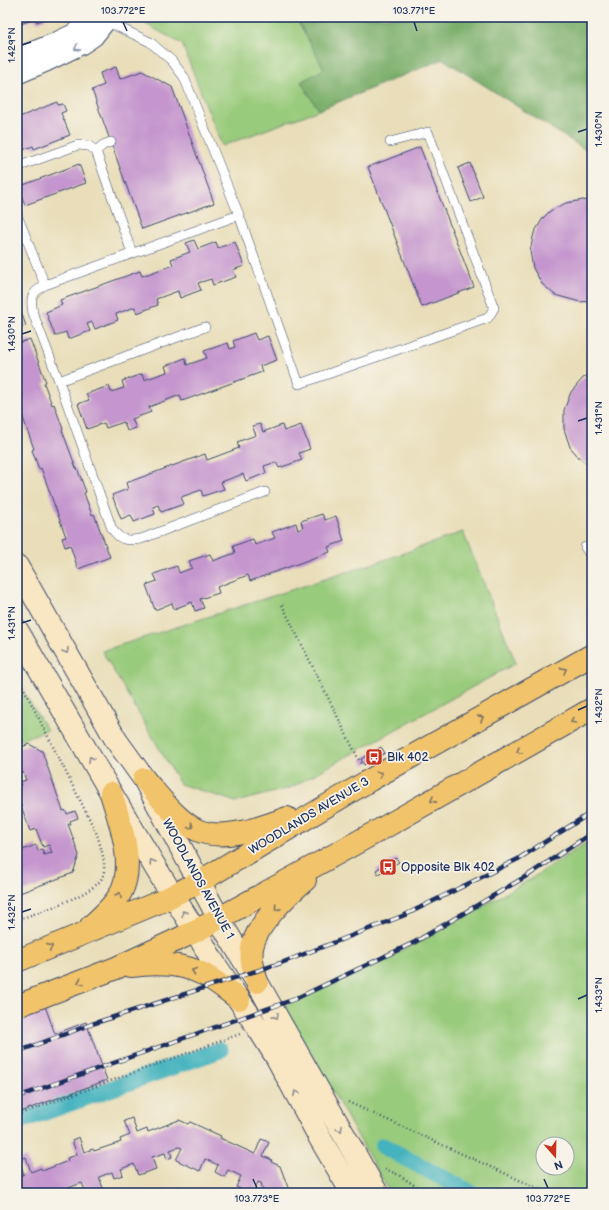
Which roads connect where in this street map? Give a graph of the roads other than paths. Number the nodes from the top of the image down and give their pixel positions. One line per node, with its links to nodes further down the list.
1 (102, 19): 2 (street); 3 (street, one-way to 3); 9 (lane)
2 (17, 57)
3 (17, 75)
4 (111, 142): 6 (lane)
5 (390, 142): 9 (lane)
6 (96, 151): 7 (lane); 10 (lane)
7 (17, 167)
8 (17, 215): 11 (lane)
9 (239, 215): 10 (lane)
10 (132, 253): 11 (lane)
11 (45, 285): 13 (lane)
12 (206, 327): 13 (lane)
13 (59, 381): 14 (lane)
14 (265, 492)
15 (584, 547): 16 (lane)
16 (592, 558)
17 (17, 566): 21 (main road, WOODLANDS AVENUE 1, one-way to 21)
18 (17, 630): 22 (main road, one-way to 18)
19 (592, 654): 23 (main road, WOODLANDS AVENUE 3, one-way to 19)
20 (592, 710): 24 (main road, one-way to 24)
21 (144, 779): 23 (main road, one-way to 23); 25 (main road, WOODLANDS AVENUE 1)
22 (110, 793): 26 (main road, one-way to 22); 29 (main road, one-way to 22)
23 (346, 794): 25 (main road, WOODLANDS AVENUE 3)
24 (349, 847): 27 (main road); 32 (main road, one-way to 32)
25 (199, 882): 26 (main road, WOODLANDS AVENUE 3); 27 (main road, WOODLANDS AVENUE 1)
26 (172, 895): 28 (main road, one-way to 26); 29 (main road, WOODLANDS AVENUE 3)
27 (219, 919): 28 (main road); 32 (main road, WOODLANDS AVENUE 1)
28 (196, 931): 31 (main road); 33 (main road)
29 (82, 933): 30 (main road, WOODLANDS AVENUE 3, one-way to 29)
30 (17, 961)
31 (116, 968): 33 (main road, one-way to 31); 34 (main road, one-way to 34)
32 (257, 982): 36 (main road, WOODLANDS AVENUE 1, one-way to 36)
33 (239, 999): 35 (main road, one-way to 33)
34 (17, 1006)
35 (352, 1193)
36 (377, 1193)

